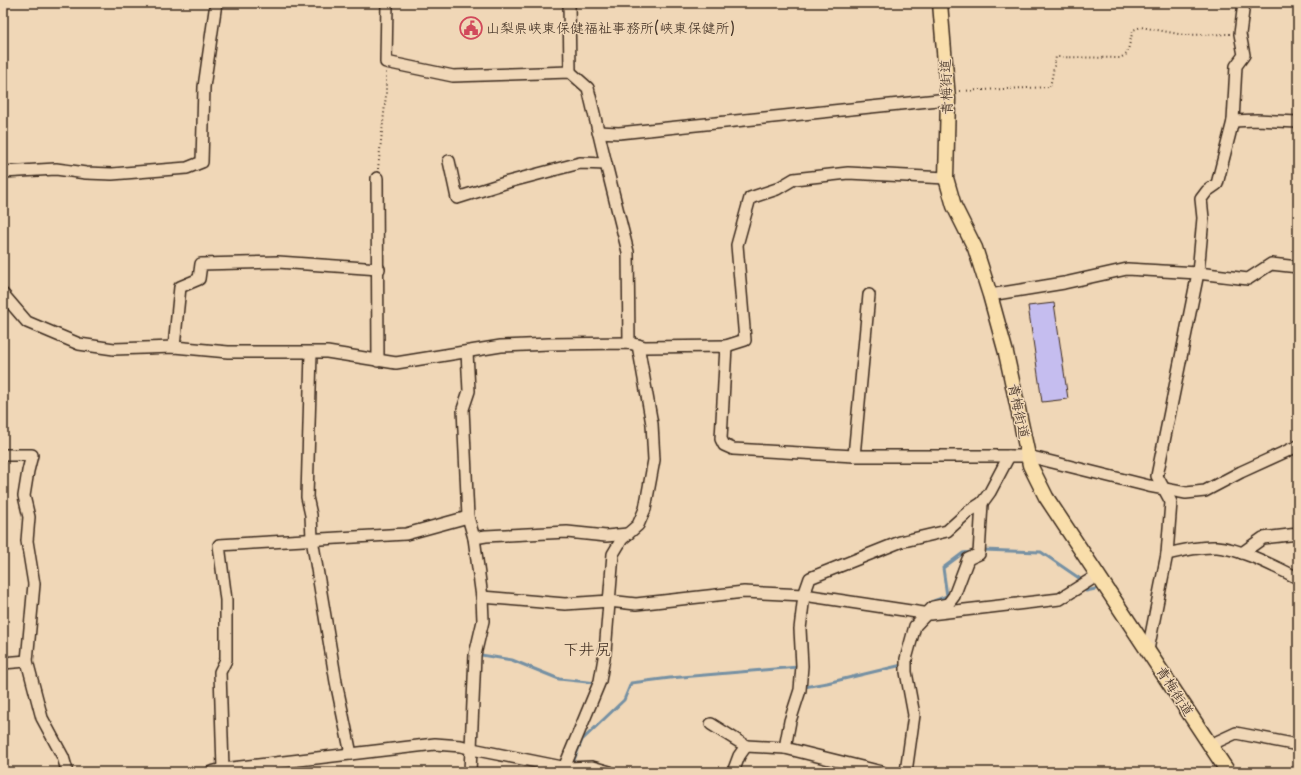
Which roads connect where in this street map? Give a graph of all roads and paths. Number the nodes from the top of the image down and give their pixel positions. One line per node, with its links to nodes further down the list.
1 (216, 3): 15 (street)
2 (387, 3): 7 (street)
3 (569, 3): 8 (street)
4 (940, 3): 9 (main road, 青梅街道)
5 (1244, 3): 6 (street)
6 (1240, 34): 9 (path); 10 (street)
7 (386, 62): 8 (street); 16 (path)
8 (570, 72): 12 (street)
9 (948, 95): 12 (street); 17 (main road, 青梅街道)
10 (1233, 121): 11 (street); 20 (street)
11 (1298, 122)
12 (598, 132): 14 (street)
13 (449, 161): 14 (street)
14 (606, 164): 24 (street)
15 (3, 172)
16 (378, 178): 19 (street)
17 (946, 178): 23 (main road, 青梅街道); 25 (street)
18 (1298, 267): 20 (street)
19 (379, 270): 26 (street); 29 (street)
20 (1198, 273): 23 (street); 35 (street)
21 (3, 294): 26 (street)
22 (869, 295): 32 (street)
23 (990, 295): 34 (main road, 青梅街道)
24 (634, 344): 25 (street); 27 (street); 38 (street)
25 (726, 346): 32 (street)
26 (174, 347): 28 (street)
27 (467, 352): 29 (street); 37 (street)
28 (311, 353): 29 (street); 41 (street)
29 (378, 361)
30 (1298, 446): 35 (street)
31 (3, 455): 51 (street)
32 (854, 456): 33 (street)
33 (1009, 456): 34 (street); 36 (street)
34 (1028, 456): 35 (street); 44 (main road, 青梅街道)
35 (1165, 490): 43 (street)
36 (982, 503): 46 (street); 49 (street)
37 (468, 517): 40 (street); 41 (street)
38 (628, 534): 40 (street); 48 (street)
39 (1298, 534): 42 (street)
40 (474, 538): 47 (street)
41 (312, 539): 59 (street); 60 (street)
42 (1242, 553): 43 (street); 45 (street)
43 (1167, 554): 50 (street)
44 (1098, 575): 49 (street); 50 (main road, 青梅街道)
45 (1298, 578)
46 (804, 596): 48 (street); 49 (street); 57 (street)
47 (482, 597): 48 (street); 58 (street)
48 (609, 601): 61 (street)
49 (926, 613): 68 (street)
50 (1148, 650): 54 (main road, 青梅街道)
51 (27, 661): 52 (street); 62 (street)
52 (3, 663)
53 (711, 724): 56 (street)
54 (1210, 745): 55 (street); 69 (main road, 青梅街道)
55 (1298, 745)
56 (746, 746): 57 (street); 66 (street)
57 (785, 748): 67 (street)
58 (472, 749): 59 (street); 61 (street); 64 (street)
59 (351, 754): 60 (street)
60 (223, 769): 63 (street)
61 (565, 769): 65 (street)
62 (66, 772)
63 (211, 772)
64 (470, 772)
65 (610, 772)
66 (733, 772)
67 (882, 772)
68 (906, 772)
69 (1228, 772)

